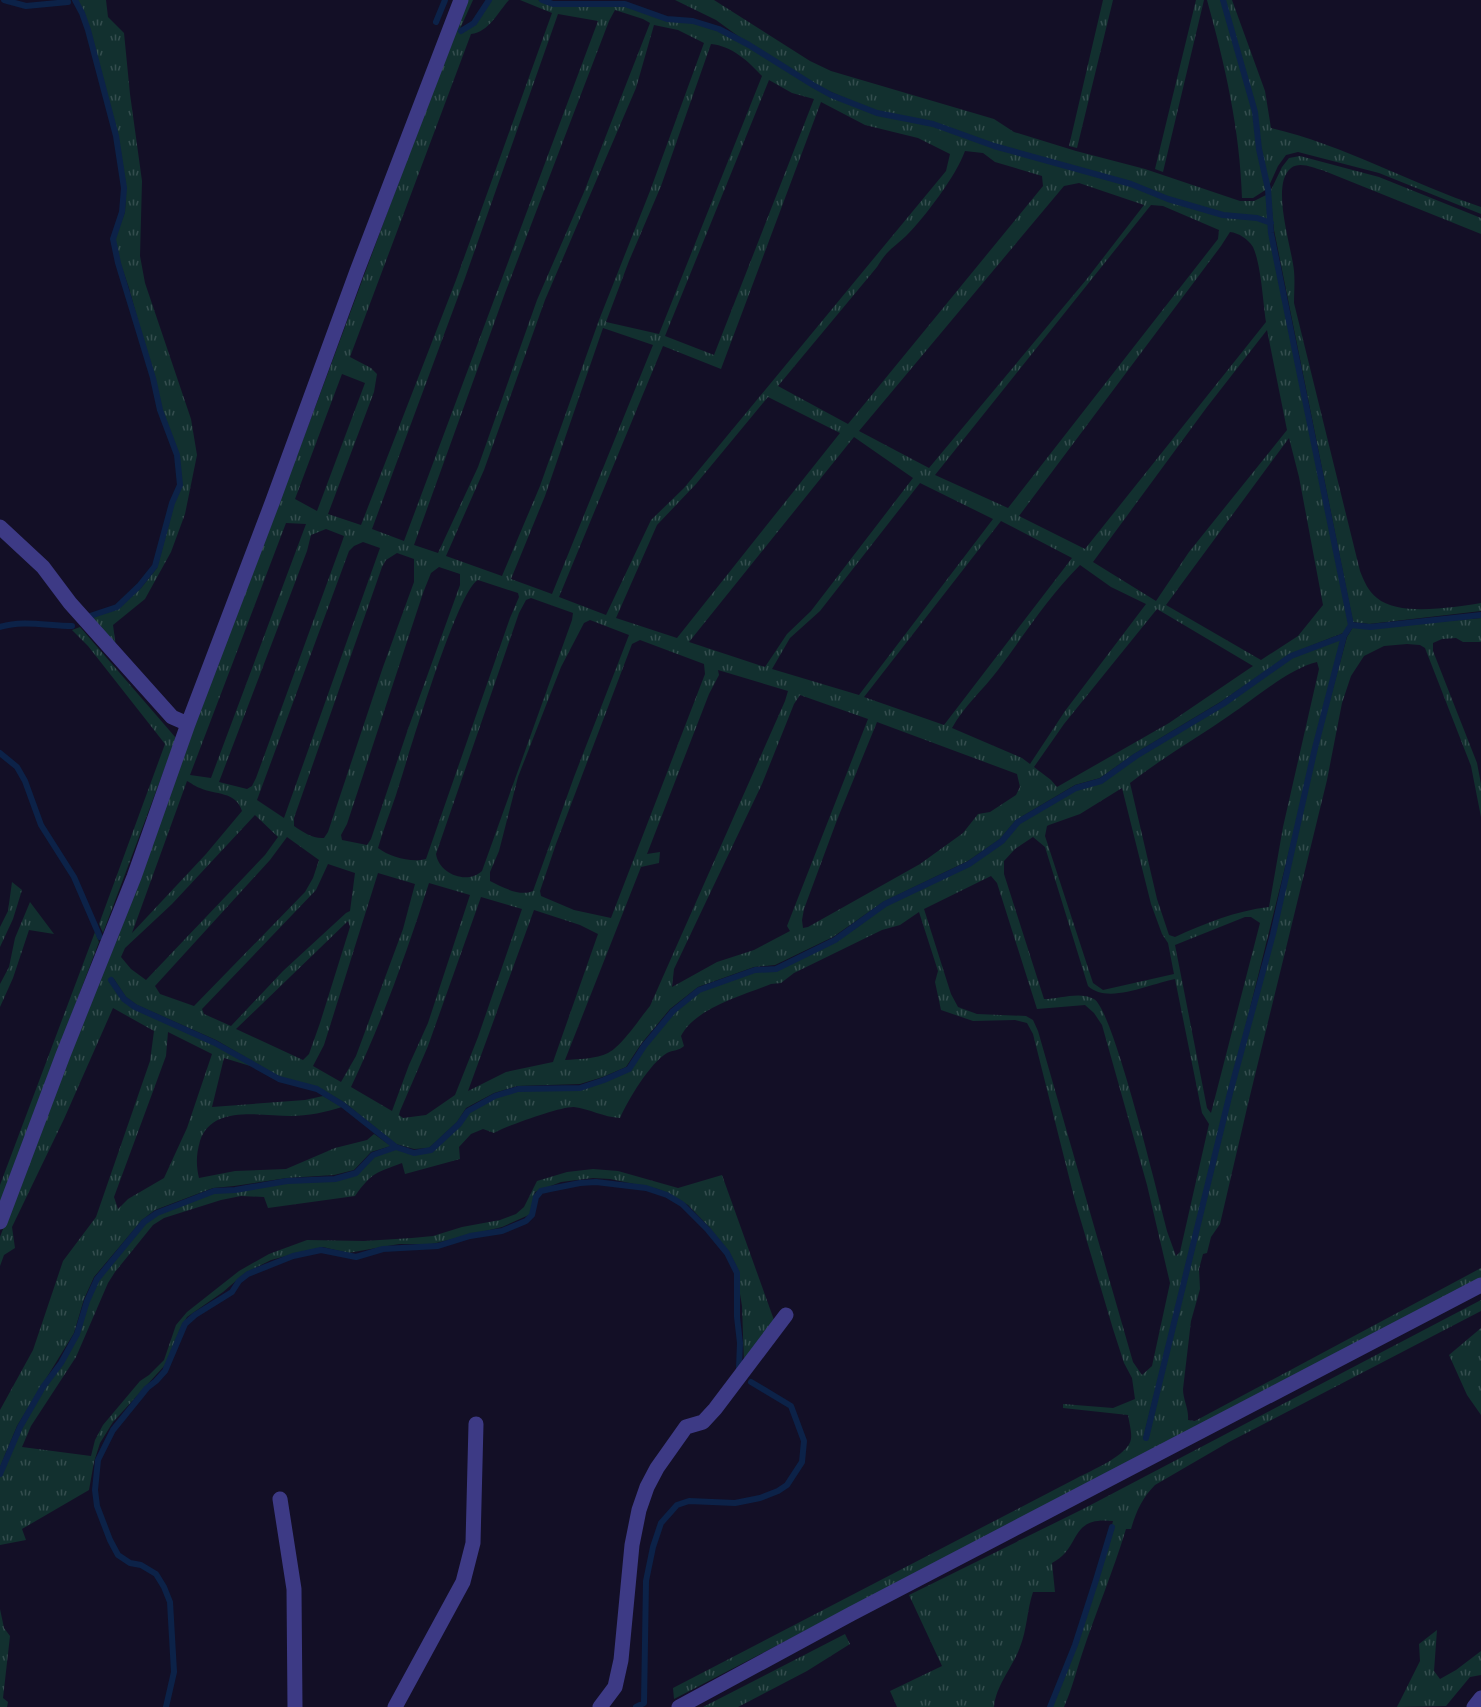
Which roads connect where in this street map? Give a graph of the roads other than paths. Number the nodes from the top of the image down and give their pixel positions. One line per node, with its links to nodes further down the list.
1 (460, 0): 3 (street)
2 (0, 527): 3 (street)
3 (188, 724): 4 (street)
4 (0, 1222)
5 (1481, 1285): 13 (street)
6 (786, 1315): 12 (street)
7 (476, 1424): 11 (street)
8 (280, 1499): 10 (street)
9 (1481, 1698): 14 (street)
10 (295, 1707)
11 (395, 1707)
12 (600, 1707)
13 (679, 1707)
14 (1474, 1707)

